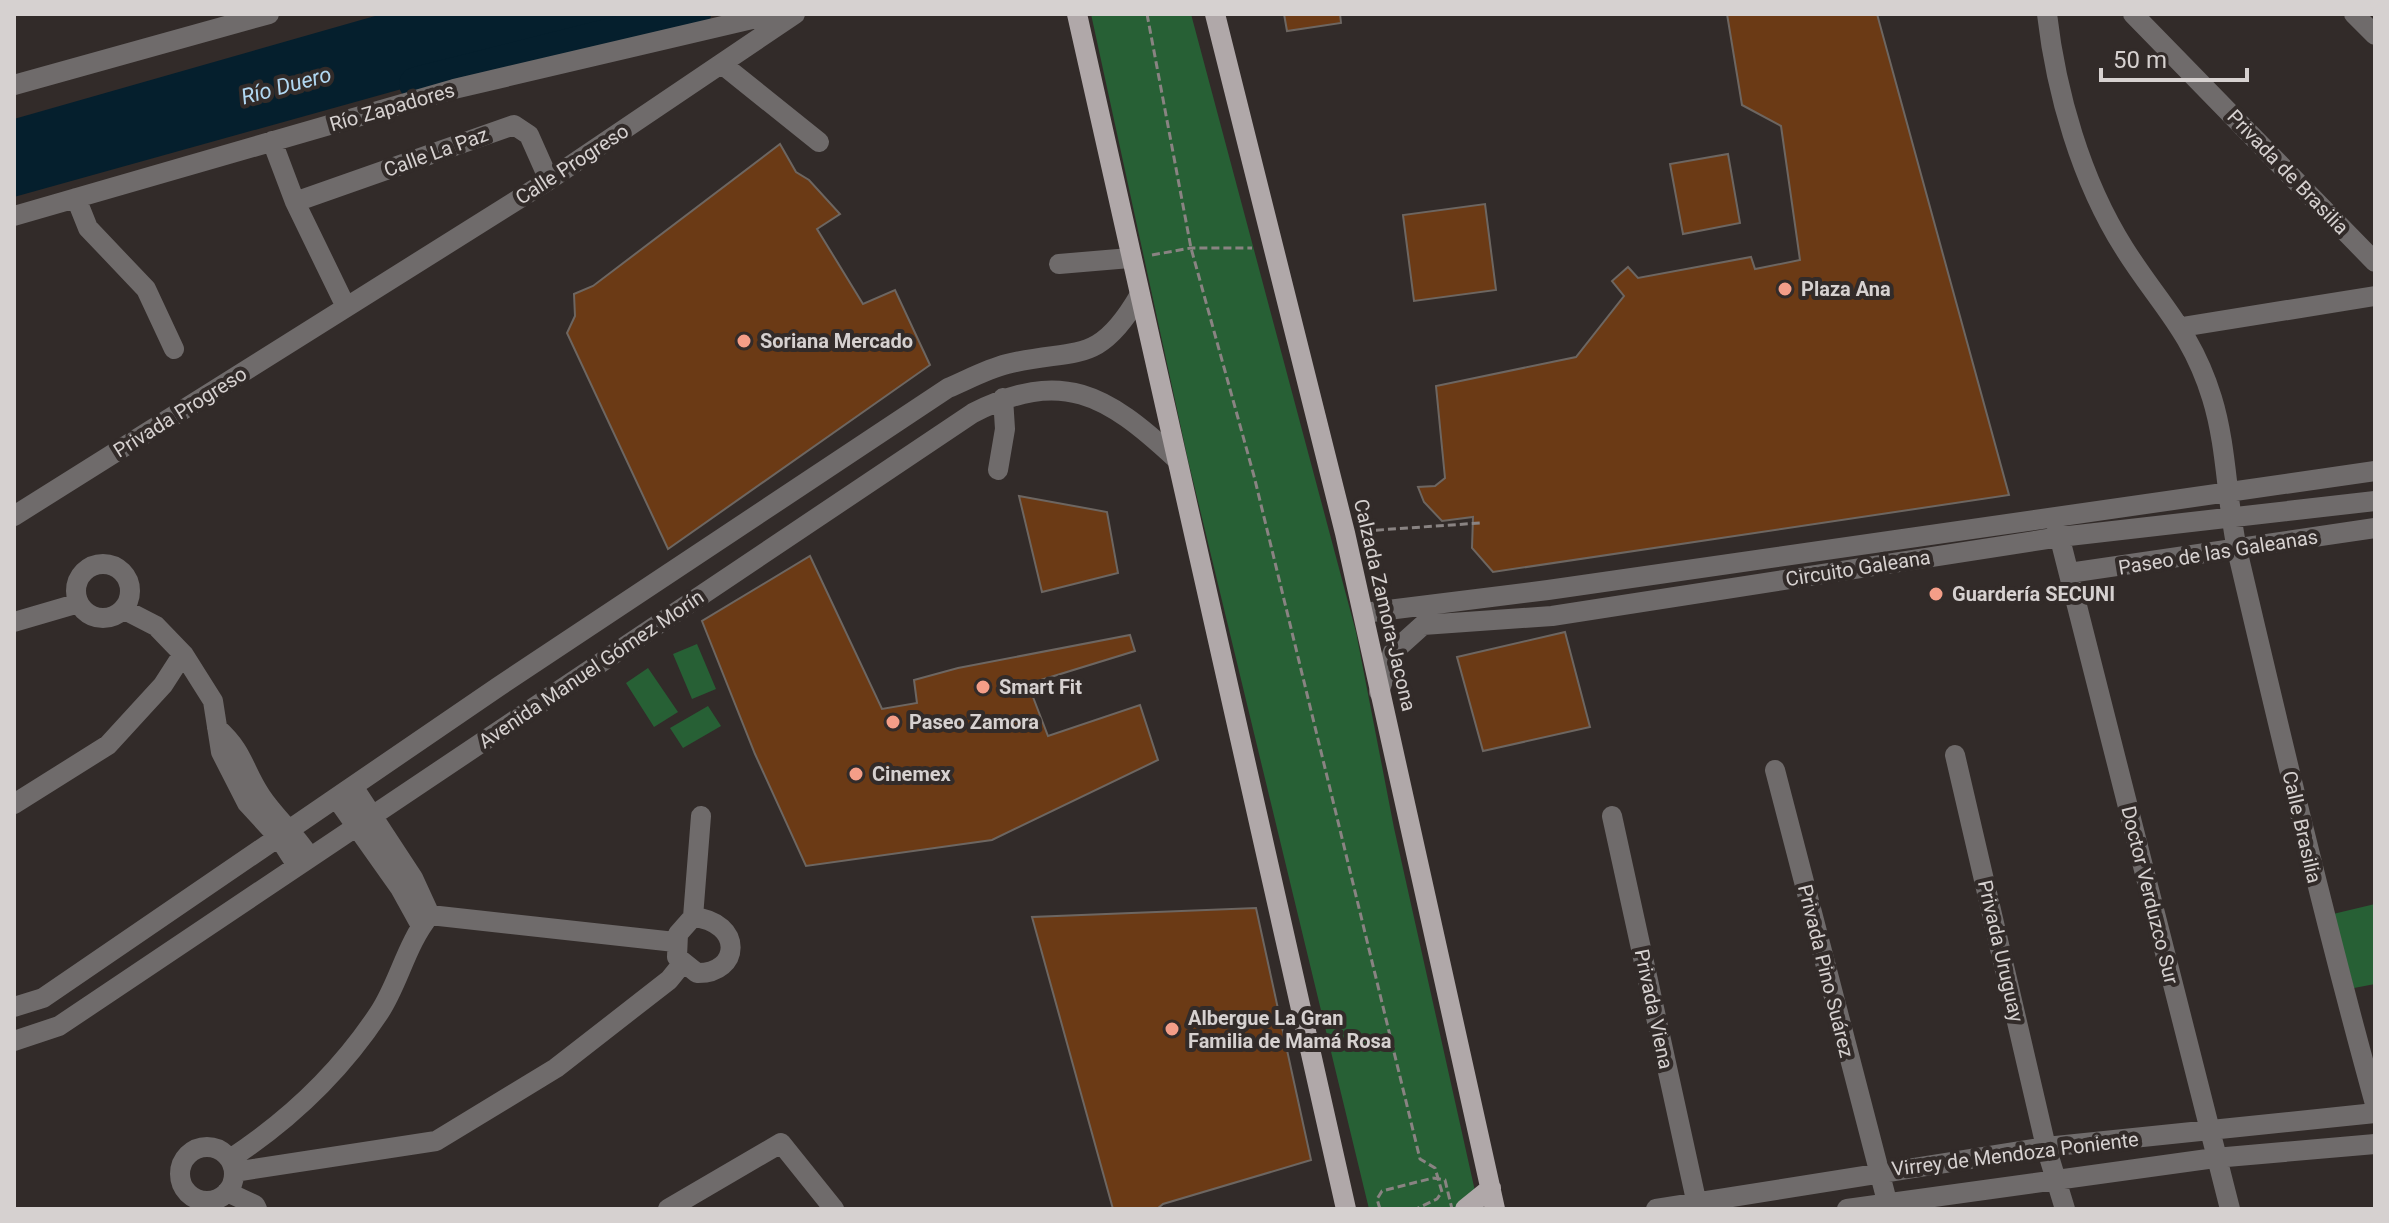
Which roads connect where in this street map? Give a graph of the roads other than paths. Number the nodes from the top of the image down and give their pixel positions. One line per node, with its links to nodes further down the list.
1 (269, 14): 11 (street)
2 (774, 14): 12 (street, Río Zapadores)
3 (795, 14): 10 (street, Calle Progreso)
4 (1077, 14): 18 (main road)
5 (1215, 14): 42 (main road, Calzada Zamora-Jacona)
6 (2047, 14): 24 (street)
7 (2133, 14): 19 (street, Privada de Brasilia)
8 (2354, 14): 9 (street)
9 (2375, 35)
10 (723, 65): 13 (street); 14 (street, Calle Progreso)
11 (14, 85)
12 (272, 141): 15 (street, Río Zapadores); 16 (street)
13 (819, 142)
14 (549, 180): 16 (street, Calle La Paz); 23 (street, Calle Progreso)
15 (76, 198): 17 (street, Río Zapadores); 25 (street)
16 (295, 202): 23 (street)
17 (14, 216)
18 (1130, 258): 20 (street); 21 (main road)
19 (2375, 262)
20 (1059, 264)
21 (1139, 296): 27 (main road); 49 (street, Avenida Manuel Gómez Morín)
22 (2375, 296): 24 (street)
23 (346, 307): 33 (street, Privada Progreso)
24 (2182, 327): 30 (street)
25 (174, 349)
26 (1003, 398): 27 (street, Avenida Manuel Gómez Morín); 28 (street); 53 (street, Avenida Manuel Gómez Morín)
27 (1175, 458): 75 (main road)
28 (998, 470)
29 (2375, 471): 30 (street, Circuito Galeana)
30 (2228, 489): 32 (street, Circuito Galeana); 34 (street, Calle Brasilia)
31 (2375, 501): 34 (street, Circuito Galeana)
32 (2053, 515): 36 (street, Doctor Verduzco Sur); 39 (street, Circuito Galeana)
33 (14, 516)
34 (2232, 518): 36 (street, Circuito Galeana); 37 (street, Calle Brasilia)
35 (2375, 528): 37 (street, Paseo de las Galeanas)
36 (2060, 537): 38 (street, Doctor Verduzco Sur); 43 (street, Circuito Galeana)
37 (2237, 549): 38 (street, Paseo de las Galeanas); 62 (street, Calle Brasilia)
38 (2070, 577): 64 (street, Doctor Verduzco Sur)
39 (1548, 590): 42 (street, Circuito Galeana); 43 (street)
40 (79, 603): 41 (street); 41 (street); 44 (street)
41 (123, 609): 45 (street)
42 (1364, 613): 46 (main road, Calzada Zamora-Jacona)
43 (1552, 616): 46 (street, Circuito Galeana)
44 (14, 622)
45 (183, 654): 50 (street); 54 (street)
46 (1379, 692): 71 (main road, Calzada Zamora-Jacona)
47 (1955, 755): 66 (street, Privada Uruguay)
48 (1775, 770): 69 (street, Privada Pino Suárez)
49 (346, 794): 53 (street); 54 (street, Avenida Manuel Gómez Morín)
50 (14, 804)
51 (701, 816): 56 (street)
52 (1612, 816): 73 (street, Privada Viena)
53 (365, 822): 55 (street, Avenida Manuel Gómez Morín); 57 (street)
54 (286, 834): 55 (street); 60 (street, Avenida Manuel Gómez Morín)
55 (303, 860): 61 (street, Avenida Manuel Gómez Morín)
56 (693, 917): 58 (street); 59 (street)
57 (426, 920): 58 (street); 68 (street)
58 (675, 942): 59 (street)
59 (682, 964): 68 (street)
60 (14, 1007)
61 (14, 1041)
62 (2375, 1104)
63 (2375, 1113): 64 (street, Virrey de Mendoza Poniente)
64 (2210, 1129): 66 (street, Virrey de Mendoza Poniente); 67 (street, Doctor Verduzco Sur)
65 (2375, 1144): 67 (street, Virrey de Mendoza Poniente)
66 (2046, 1147): 69 (street, Virrey de Mendoza Poniente); 70 (street, Privada Uruguay)
67 (2215, 1158): 70 (street, Virrey de Mendoza Poniente); 84 (street, Doctor Verduzco Sur)
68 (232, 1166): 72 (street); 72 (street)
69 (1878, 1172): 73 (street, Virrey de Mendoza Poniente); 74 (street, Privada Pino Suárez)
70 (2056, 1178): 74 (street, Virrey de Mendoza Poniente); 83 (street, Privada Uruguay)
71 (1491, 1188): 79 (main road); 80 (main road, Calzada Zamora-Jacona)
72 (227, 1192): 76 (street)
73 (1697, 1205): 81 (street, Virrey de Mendoza Poniente)
74 (1888, 1206): 82 (street, Virrey de Mendoza Poniente)
75 (1347, 1208)
76 (257, 1209)
77 (668, 1209): 78 (street)
78 (834, 1209)
79 (1465, 1209)
80 (1495, 1209)
81 (1656, 1209)
82 (1847, 1209)
83 (2065, 1209)
84 (2230, 1209)

